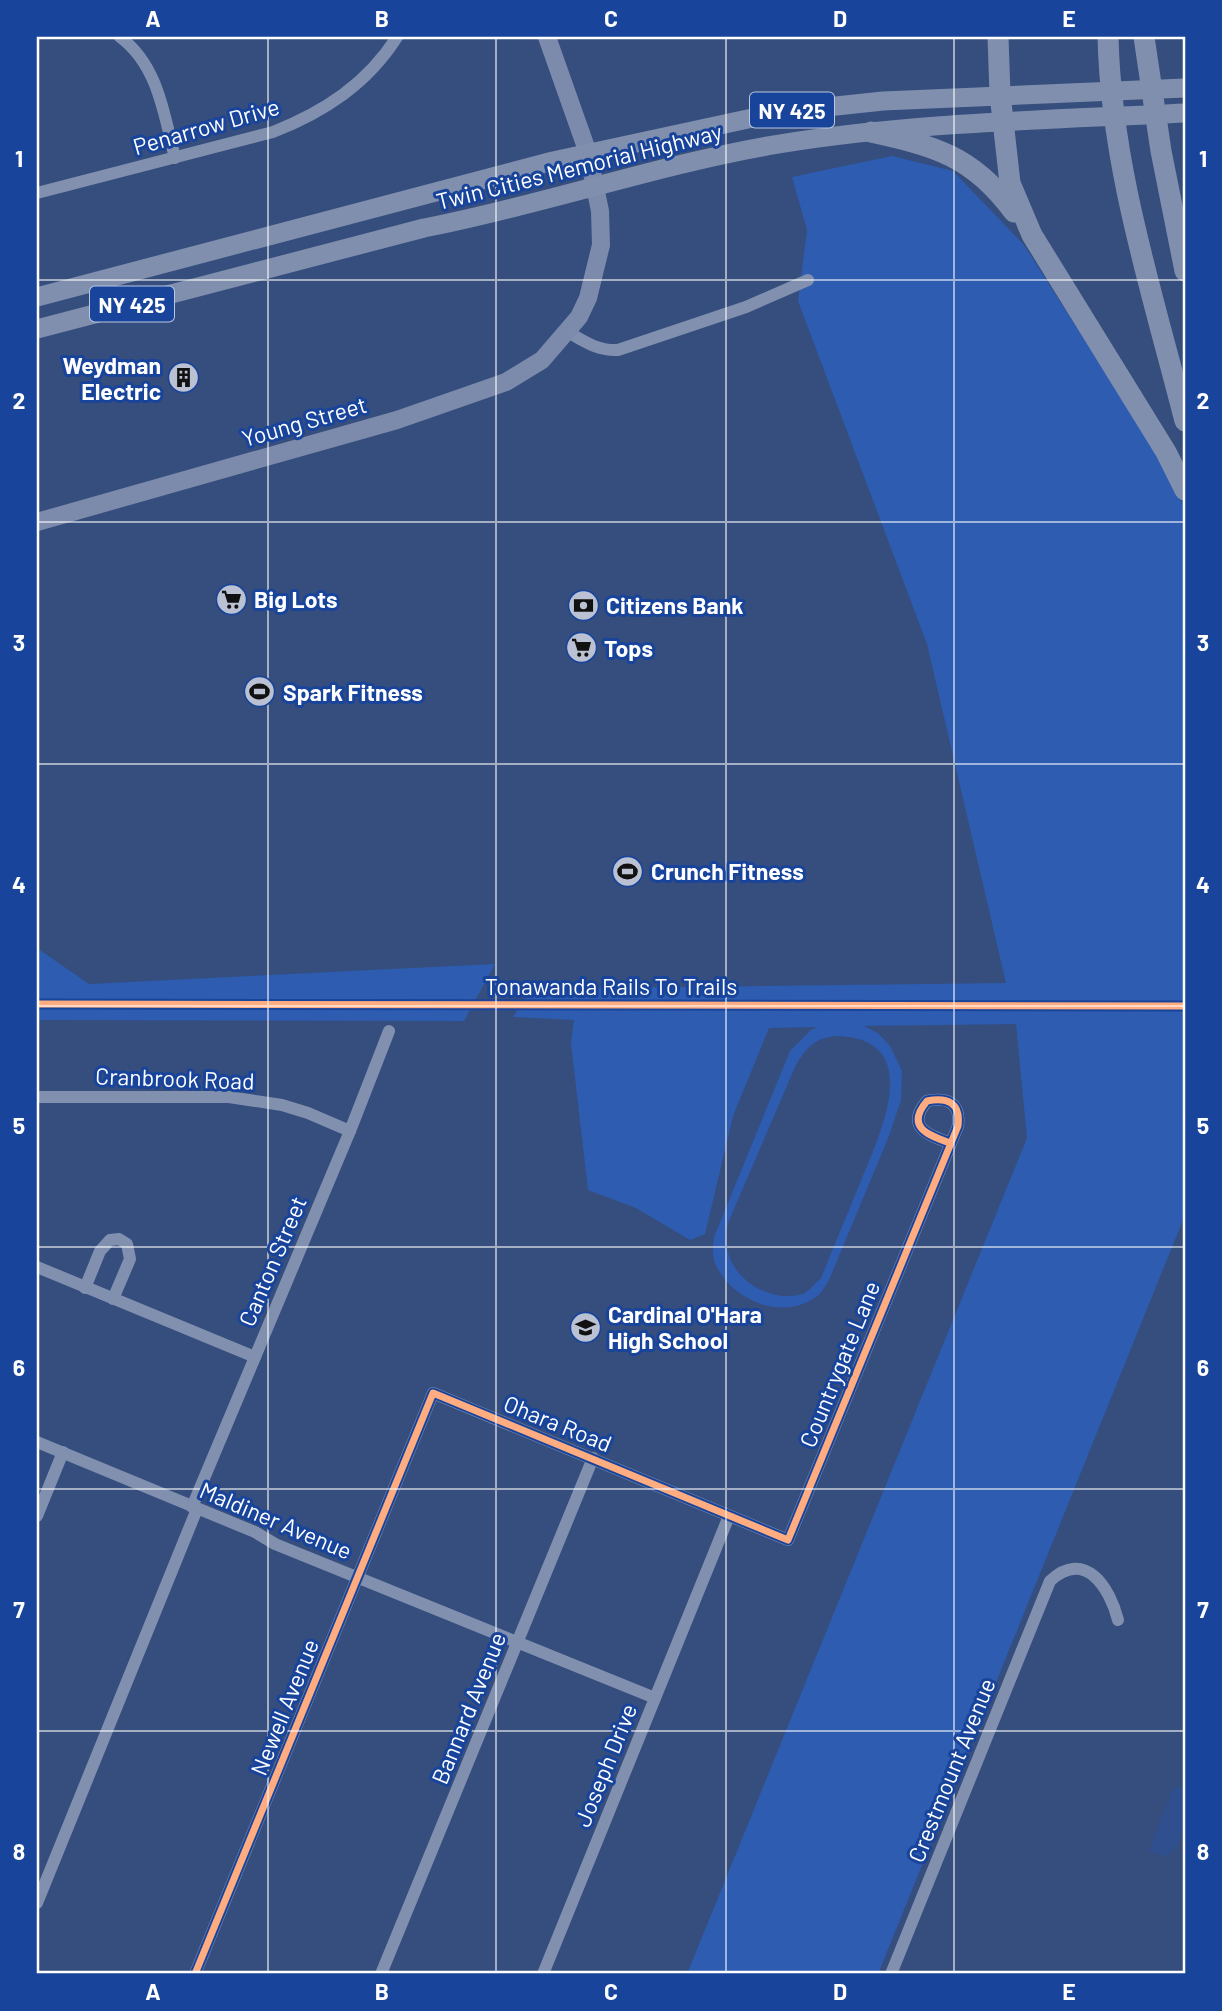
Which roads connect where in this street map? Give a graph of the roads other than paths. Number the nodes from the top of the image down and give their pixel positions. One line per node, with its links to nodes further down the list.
1 (120, 37): 13 (street)
2 (397, 37): 13 (street, Penarrow Drive)
3 (547, 37): 12 (street, Young Street)
4 (998, 37): 8 (highway)
5 (1108, 37): 24 (highway)
6 (1146, 46): 16 (highway)
7 (1185, 88): 8 (main road, Twin Cities Memorial Highway / NY 425)
8 (1000, 94): 10 (highway); 12 (main road, Twin Cities Memorial Highway / NY 425)
9 (1185, 113): 10 (main road, Twin Cities Memorial Highway / NY 425)
10 (1004, 122): 11 (main road, Twin Cities Memorial Highway / NY 425); 17 (highway)
11 (871, 132): 14 (main road, Twin Cities Memorial Highway / NY 425); 17 (highway)
12 (588, 153): 14 (street, Young Street); 21 (main road, Twin Cities Memorial Highway / NY 425)
13 (175, 158): 15 (street, Penarrow Drive)
14 (596, 187): 22 (main road, Twin Cities Memorial Highway / NY 425); 23 (street, Young Street)
15 (37, 193)
16 (1174, 221): 18 (highway); 19 (highway)
17 (1032, 235): 25 (highway)
18 (1185, 248)
19 (1185, 271)
20 (808, 281): 23 (street)
21 (37, 297)
22 (37, 329)
23 (568, 332): 26 (street, Young Street)
24 (1185, 421)
25 (1185, 490)
26 (37, 522)
27 (389, 1031): 29 (street, Canton Street)
28 (37, 1097): 29 (street, Cranbrook Road)
29 (350, 1131): 34 (street, Canton Street)
30 (950, 1143): 41 (street, Countrygate Lane)
31 (37, 1267): 32 (street)
32 (85, 1288): 33 (street); 33 (street)
33 (113, 1299): 34 (street)
34 (255, 1357): 39 (street, Canton Street)
35 (37, 1441): 36 (street, Maldiner Avenue)
36 (63, 1452): 39 (street, Maldiner Avenue); 40 (street)
37 (407, 1454): 38 (street, Ohara Road); 42 (street, Newell Avenue)
38 (593, 1458): 41 (street, Ohara Road); 44 (street, Bannard Avenue)
39 (194, 1508): 42 (street, Maldiner Avenue); 46 (street, Canton Street)
40 (37, 1516)
41 (729, 1516): 45 (street, Joseph Drive)
42 (358, 1577): 44 (street, Maldiner Avenue); 47 (street, Newell Avenue)
43 (1118, 1620): 50 (street, Crestmount Avenue)
44 (517, 1642): 45 (street, Maldiner Avenue); 48 (street, Bannard Avenue)
45 (655, 1698): 49 (street, Joseph Drive)
46 (37, 1902)
47 (195, 1974)
48 (382, 1974)
49 (543, 1974)
50 (891, 1974)

